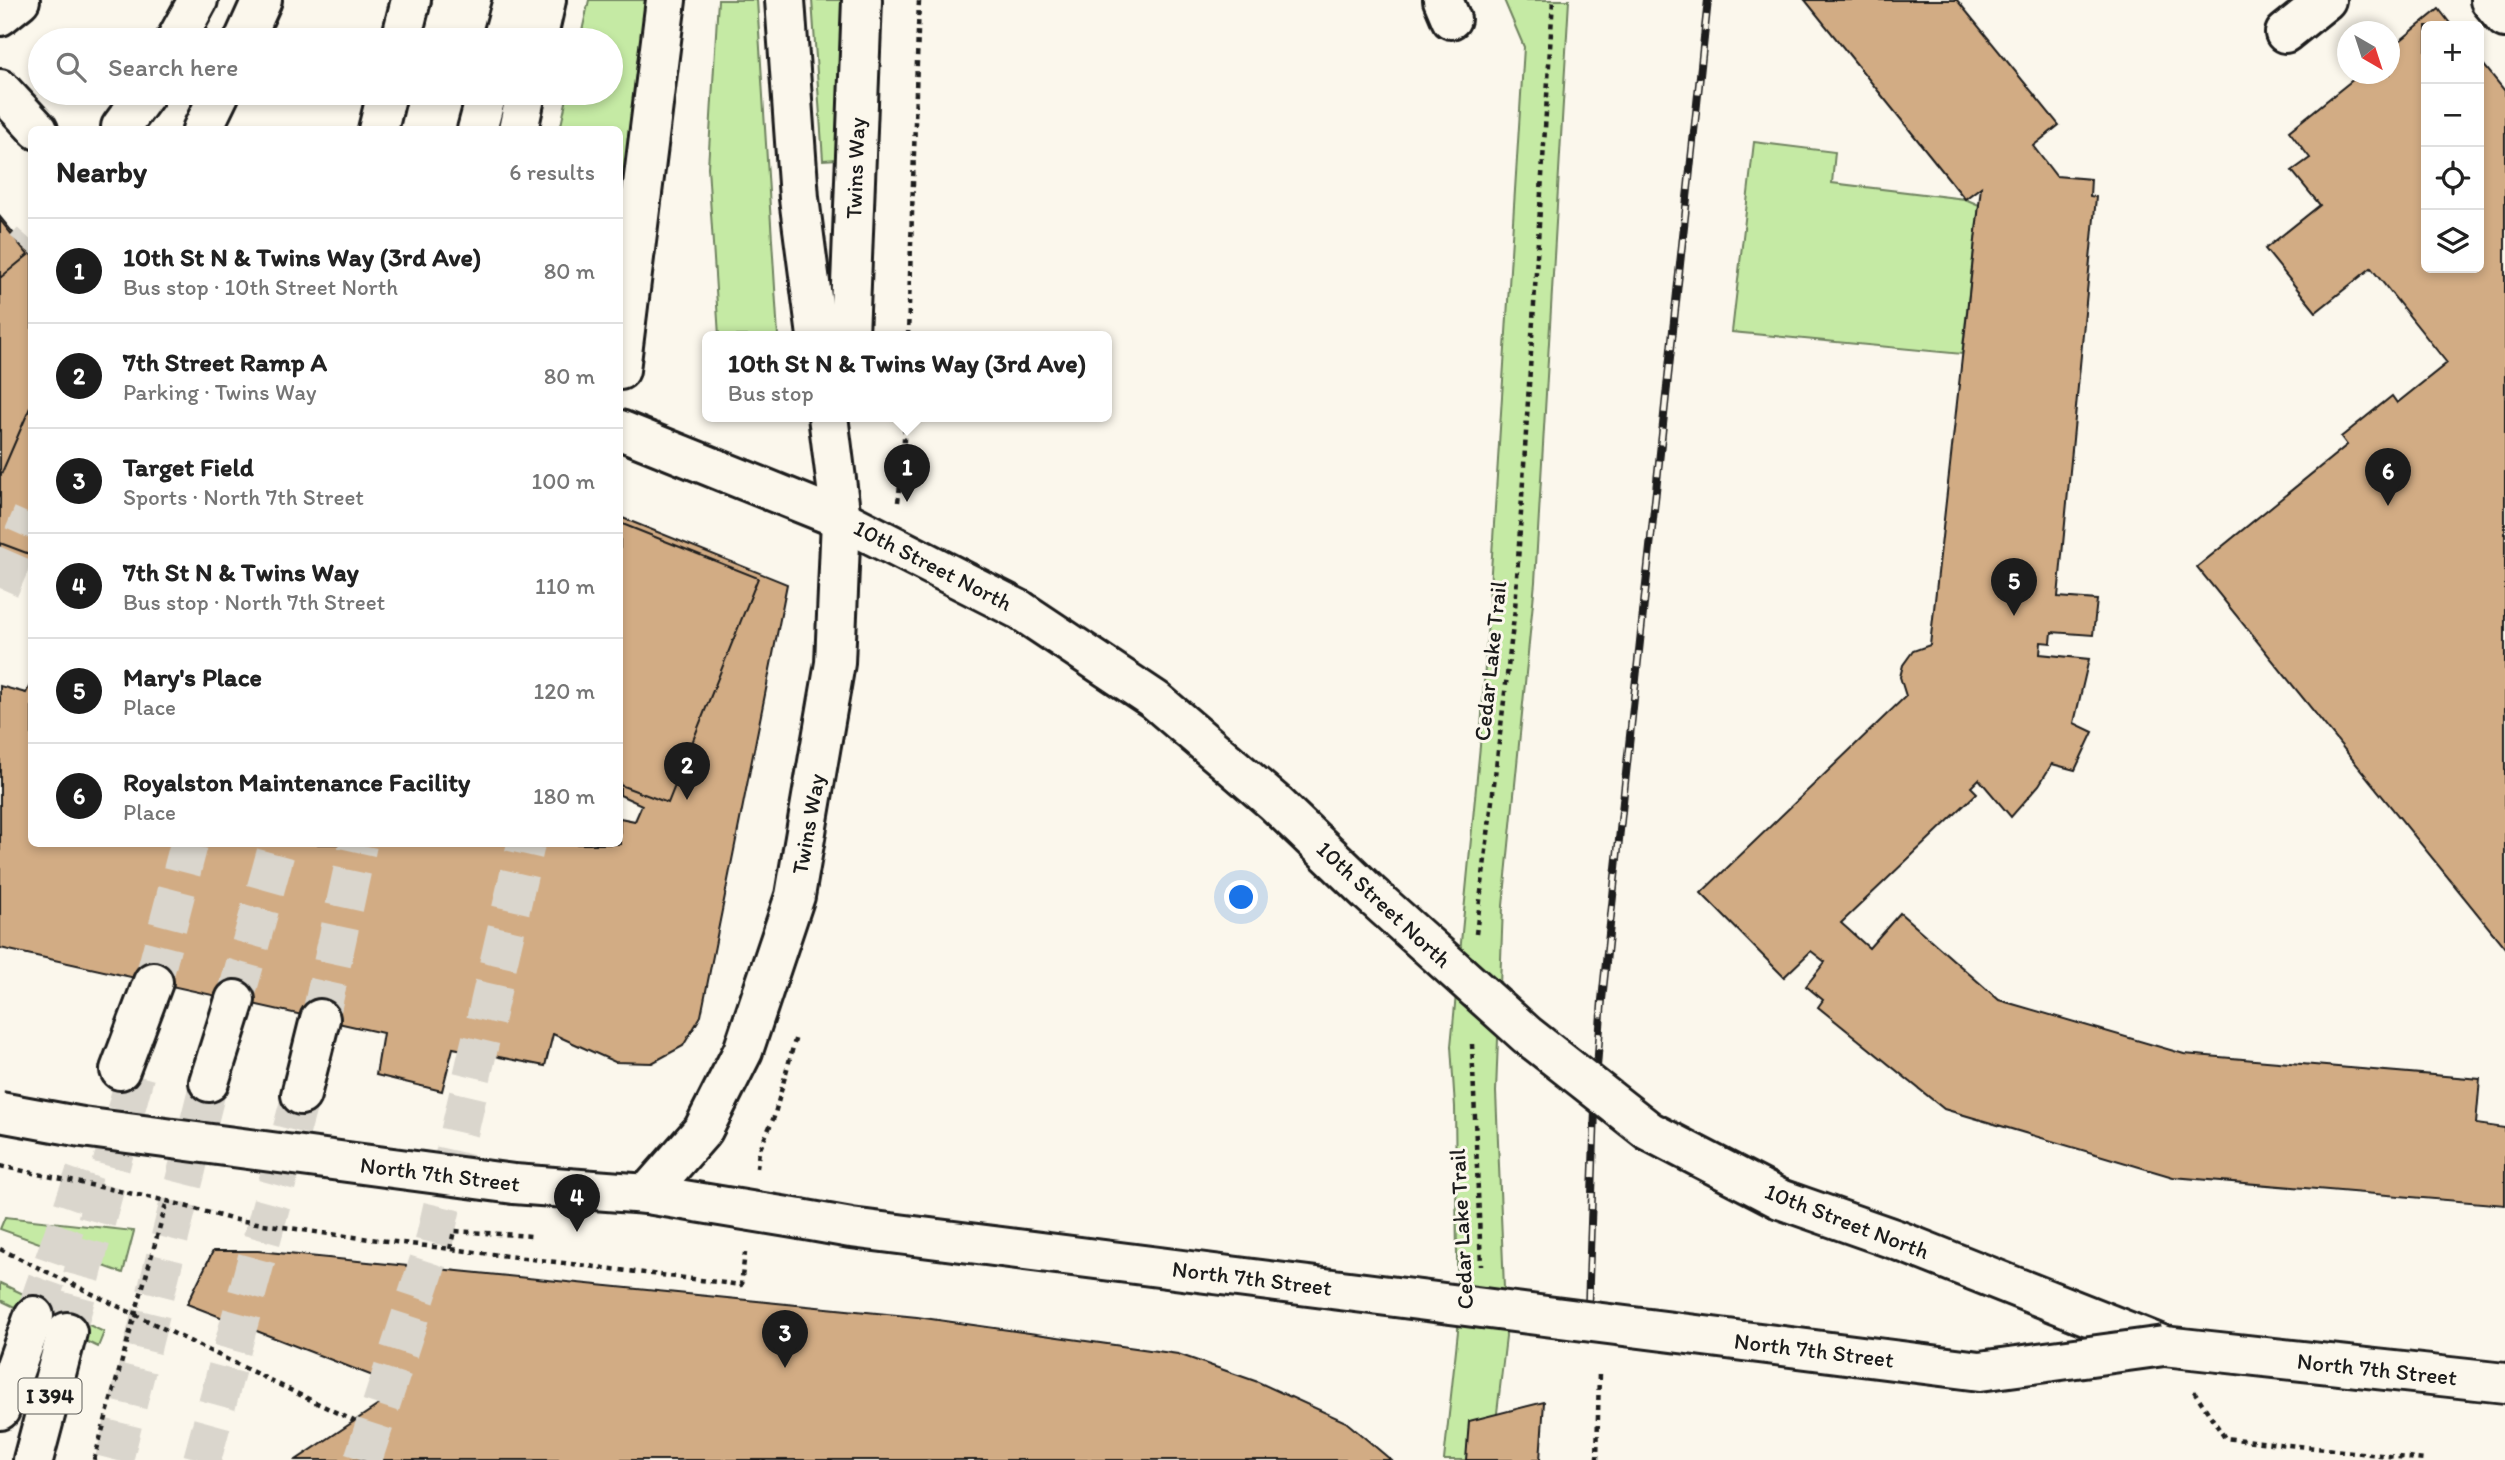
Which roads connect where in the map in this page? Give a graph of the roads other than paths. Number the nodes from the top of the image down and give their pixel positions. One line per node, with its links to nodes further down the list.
1 (20, 0): 12 (main road)
2 (198, 0): 14 (main road)
3 (262, 0): 15 (main road)
4 (411, 0): 16 (main road)
5 (513, 0): 17 (main road)
6 (546, 0): 18 (main road)
7 (666, 0): 34 (main road)
8 (785, 0): 32 (main road)
9 (862, 0): 33 (main road, Twins Way)
10 (2326, 0): 19 (main road)
11 (2490, 0): 13 (main road)
12 (0, 16)
13 (2505, 18)
14 (183, 28)
15 (249, 28)
16 (404, 28)
17 (505, 28)
18 (540, 28)
19 (2285, 33)
20 (0, 89): 26 (main road)
21 (137, 105): 27 (main road)
22 (214, 105): 28 (main road)
23 (384, 105): 29 (main road)
24 (484, 105): 30 (main road)
25 (523, 105): 31 (main road)
26 (35, 126)
27 (122, 126)
28 (204, 126)
29 (379, 126)
30 (478, 126)
31 (519, 126)
32 (816, 331)
33 (849, 331)
34 (623, 346)
35 (829, 422): 38 (main road)
36 (846, 422): 38 (main road, Twins Way)
37 (623, 431): 38 (main road, 10th Street North)
38 (841, 519): 46 (main road, Twins Way); 47 (main road, 10th Street North, bridge)
39 (153, 982): 42 (main road)
40 (235, 1000): 43 (main road)
41 (320, 1019): 44 (main road)
42 (128, 1071)
43 (209, 1082)
44 (301, 1095)
45 (0, 1112): 46 (main road, North 7th Street, bridge)
46 (647, 1195): 47 (main road, North 7th Street, bridge)
47 (2164, 1346): 48 (main road, North 7th Street)
48 (2505, 1383)
49 (0, 1410): 50 (main road, I 394)
50 (33, 1460)

